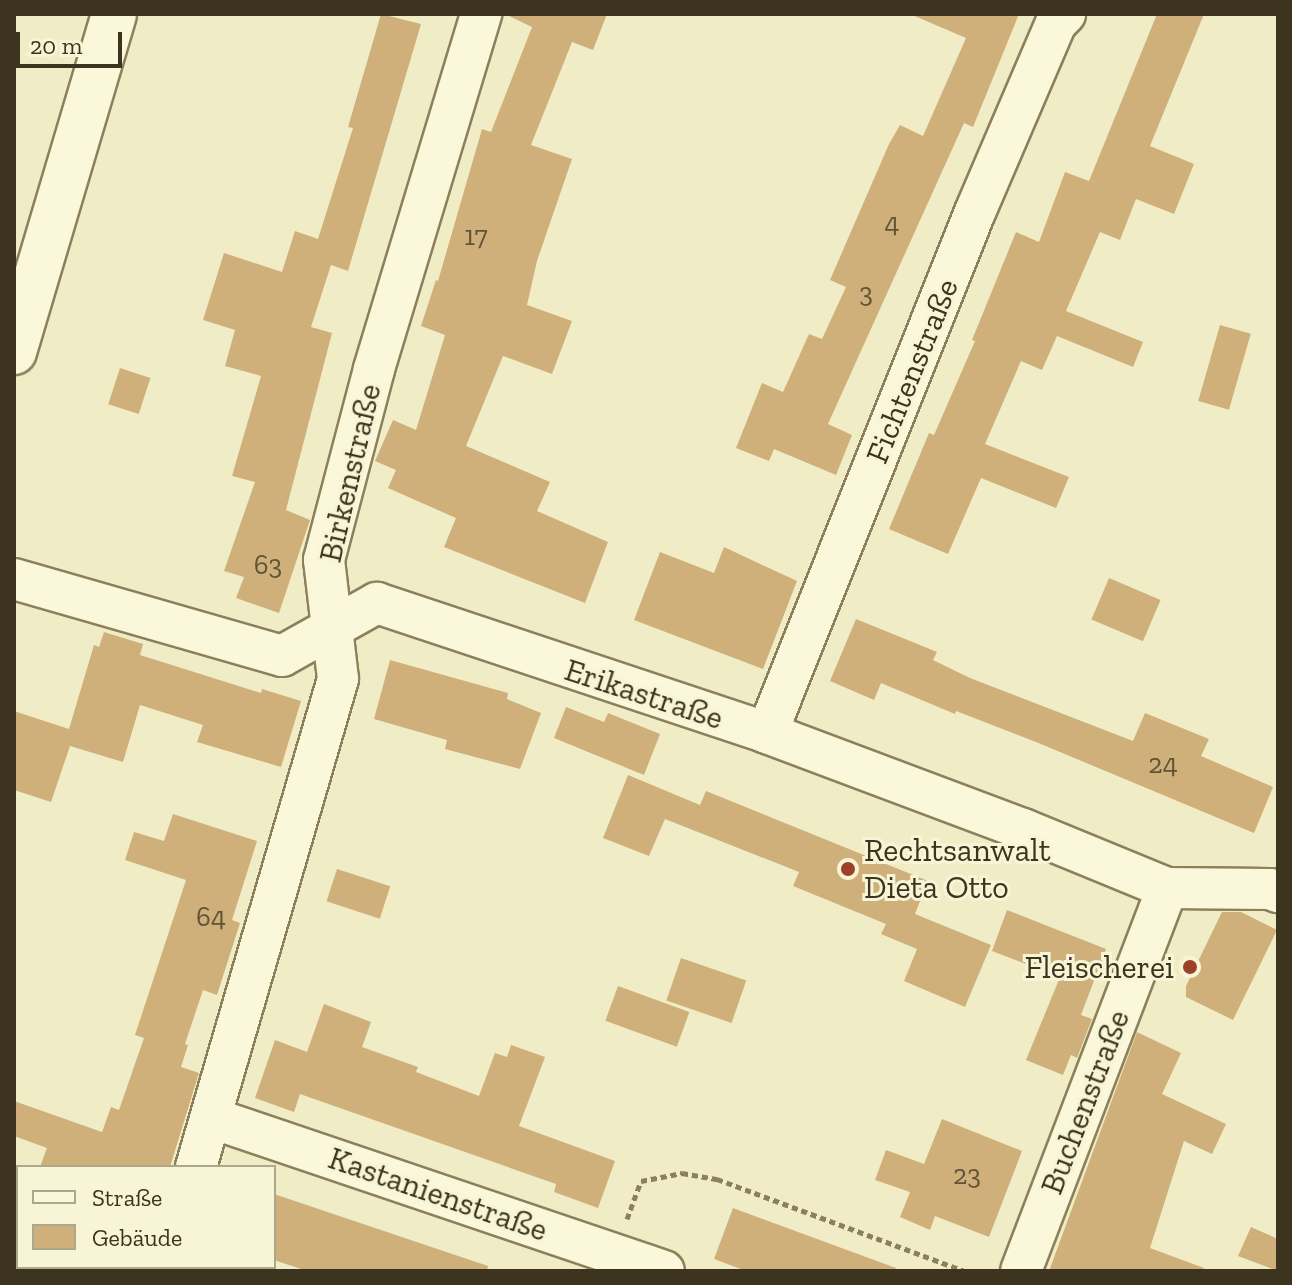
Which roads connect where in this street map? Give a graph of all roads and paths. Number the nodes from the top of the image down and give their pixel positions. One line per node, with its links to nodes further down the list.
1 (114, 14): 4 (main road)
2 (481, 14): 6 (street, Birkenstraße)
3 (1065, 14): 7 (street, Fichtenstraße)
4 (14, 352)
5 (14, 579): 6 (street, Erikastraße)
6 (333, 630): 7 (street, Erikastraße); 10 (street, Birkenstraße)
7 (767, 733): 9 (street, Erikastraße)
8 (1275, 882): 9 (street, Erikastraße)
9 (1167, 888): 15 (street, Buchenstraße)
10 (212, 1118): 11 (street, Birkenstraße); 12 (street, Kastanienstraße)
11 (197, 1165)
12 (615, 1254): 13 (street, Kastanienstraße); 14 (path)
13 (664, 1271)
14 (965, 1271)
15 (1021, 1271)

